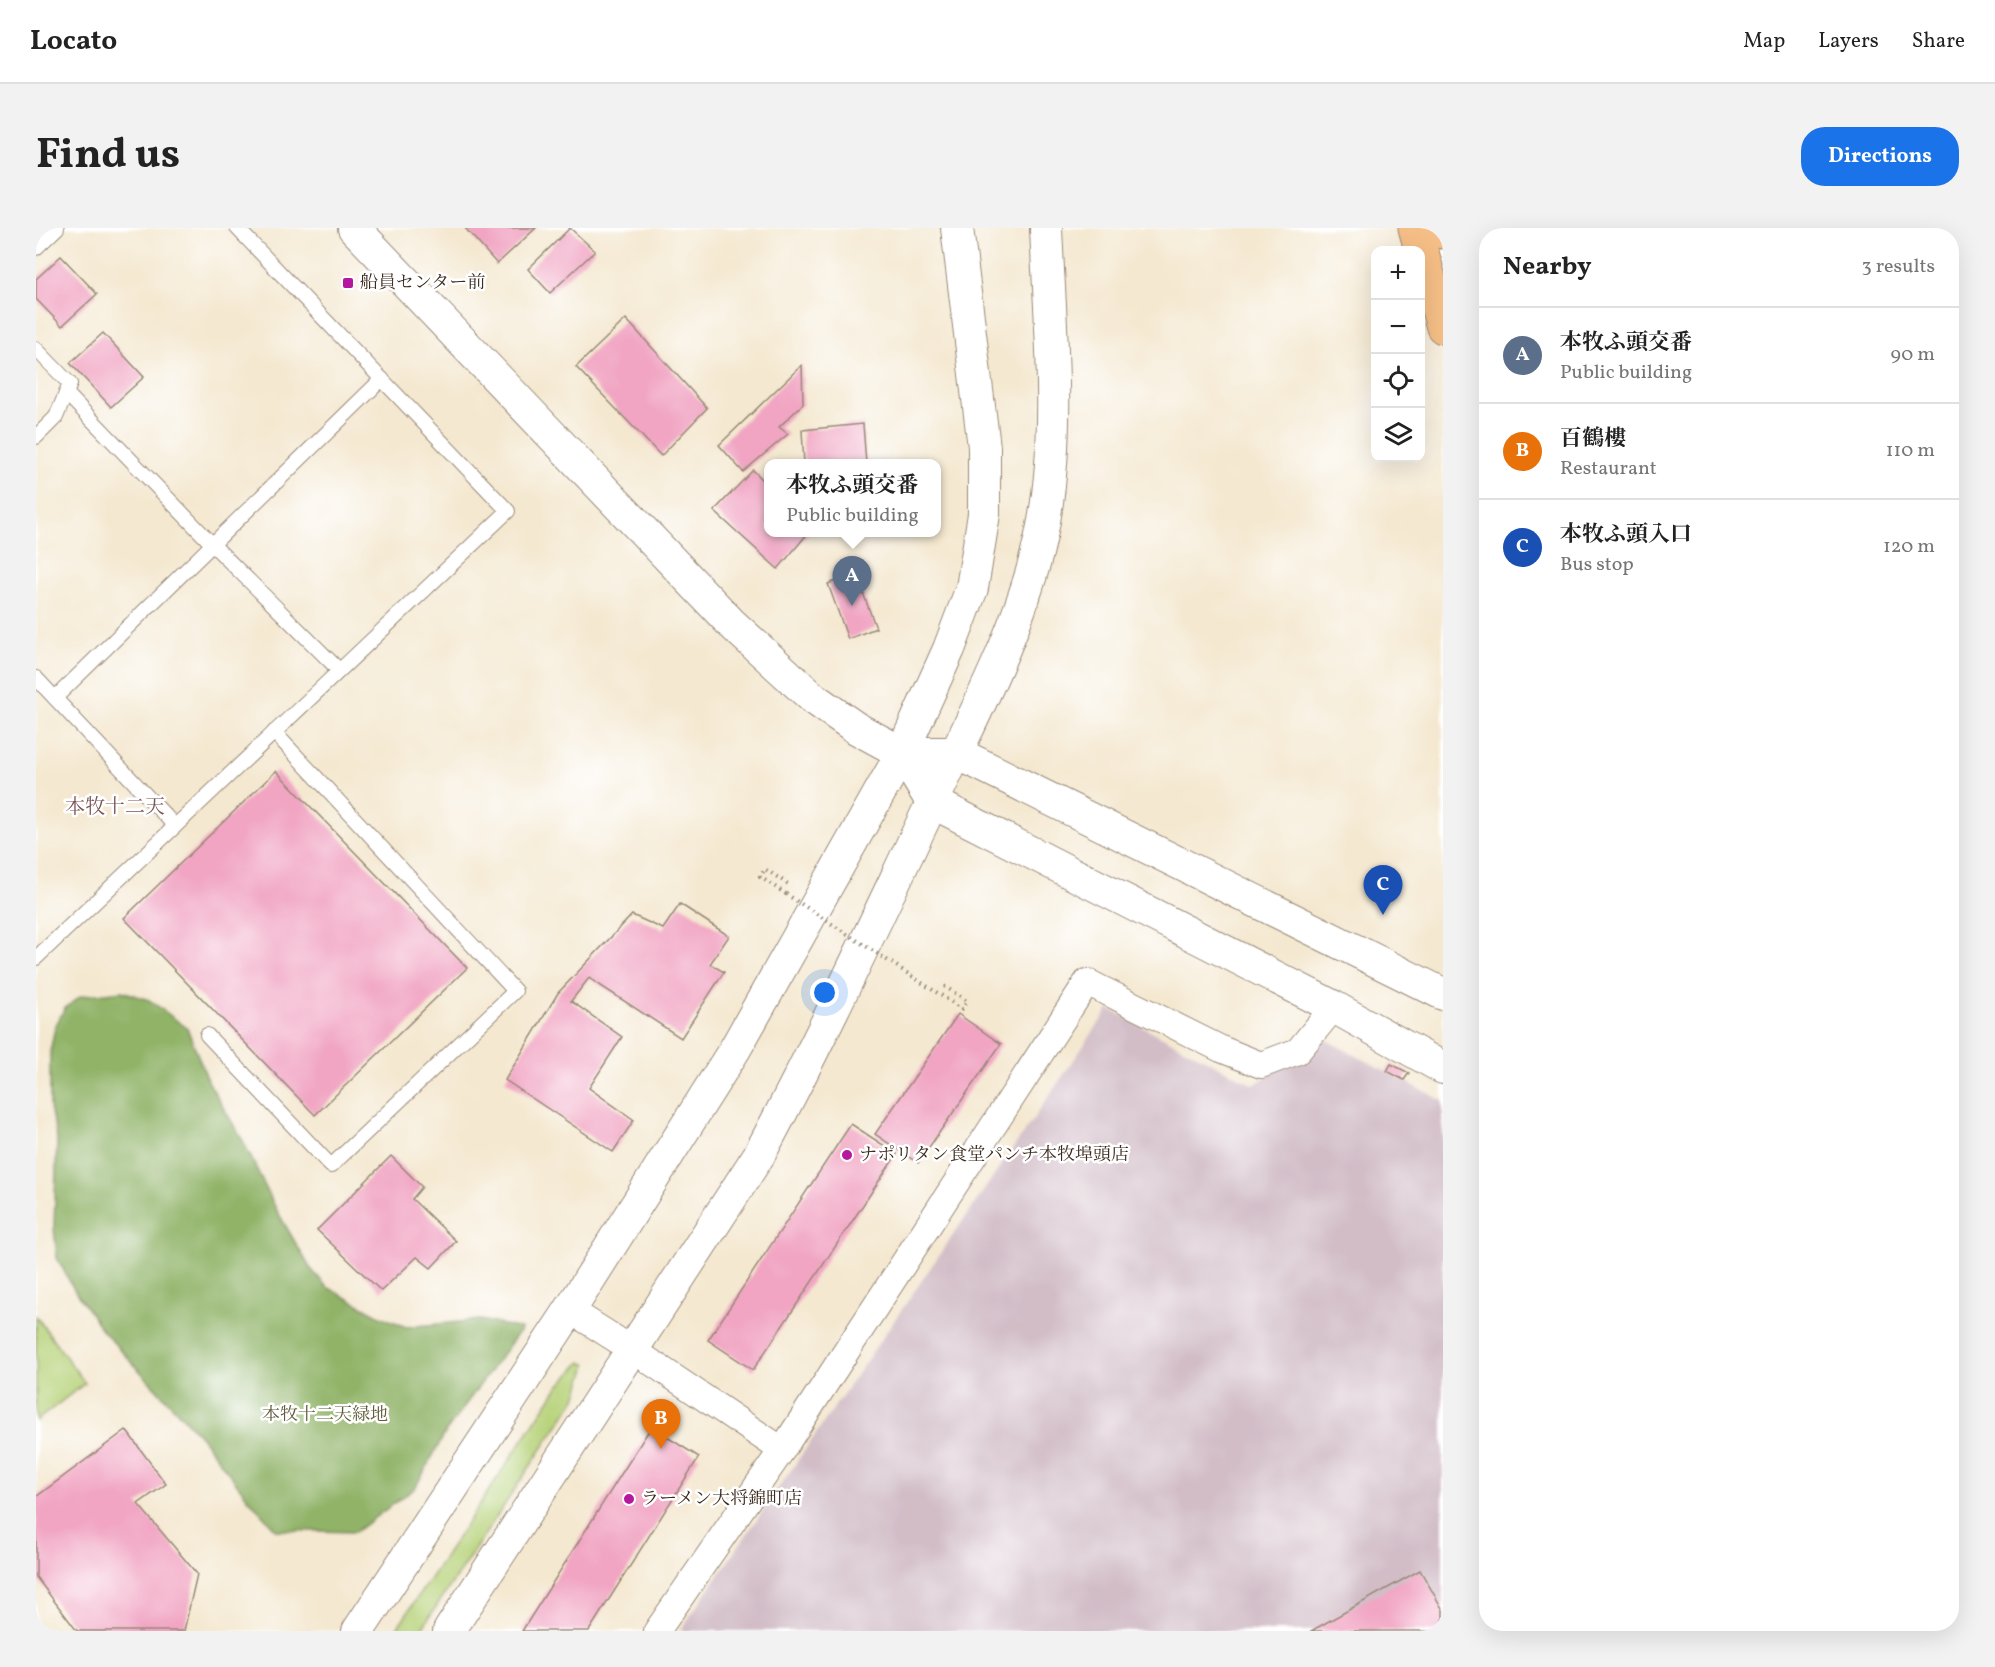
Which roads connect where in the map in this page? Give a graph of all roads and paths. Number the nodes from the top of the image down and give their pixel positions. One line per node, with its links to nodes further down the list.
1 (57, 228): 9 (lane)
2 (237, 228): 12 (lane)
3 (354, 228): 20 (street)
4 (957, 228): 20 (street)
5 (1046, 228): 21 (street)
6 (1415, 228): 10 (highway)
7 (1442, 228): 8 (highway)
8 (1443, 232)
9 (36, 248)
10 (1443, 327)
11 (36, 349): 13 (lane)
12 (382, 380): 15 (lane); 16 (lane)
13 (66, 393): 14 (lane); 15 (lane)
14 (36, 437)
15 (213, 545): 16 (lane); 18 (lane)
16 (339, 670): 19 (lane)
17 (36, 678): 18 (lane)
18 (55, 698): 23 (lane)
19 (274, 732): 23 (lane); 29 (lane)
20 (902, 753): 21 (street); 22 (street); 31 (street)
21 (957, 753): 22 (street); 27 (street)
22 (932, 801): 28 (street); 32 (street)
23 (175, 826): 25 (lane)
24 (791, 886): 26 (path, bridge)
25 (36, 958)
26 (941, 984)
27 (1443, 994)
28 (1335, 1007): 30 (street); 33 (street)
29 (207, 1035)
30 (1443, 1068)
31 (570, 1310): 32 (street); 34 (street)
32 (633, 1350): 33 (street); 35 (street)
33 (782, 1450): 36 (street)
34 (358, 1631)
35 (449, 1631)
36 (657, 1631)

